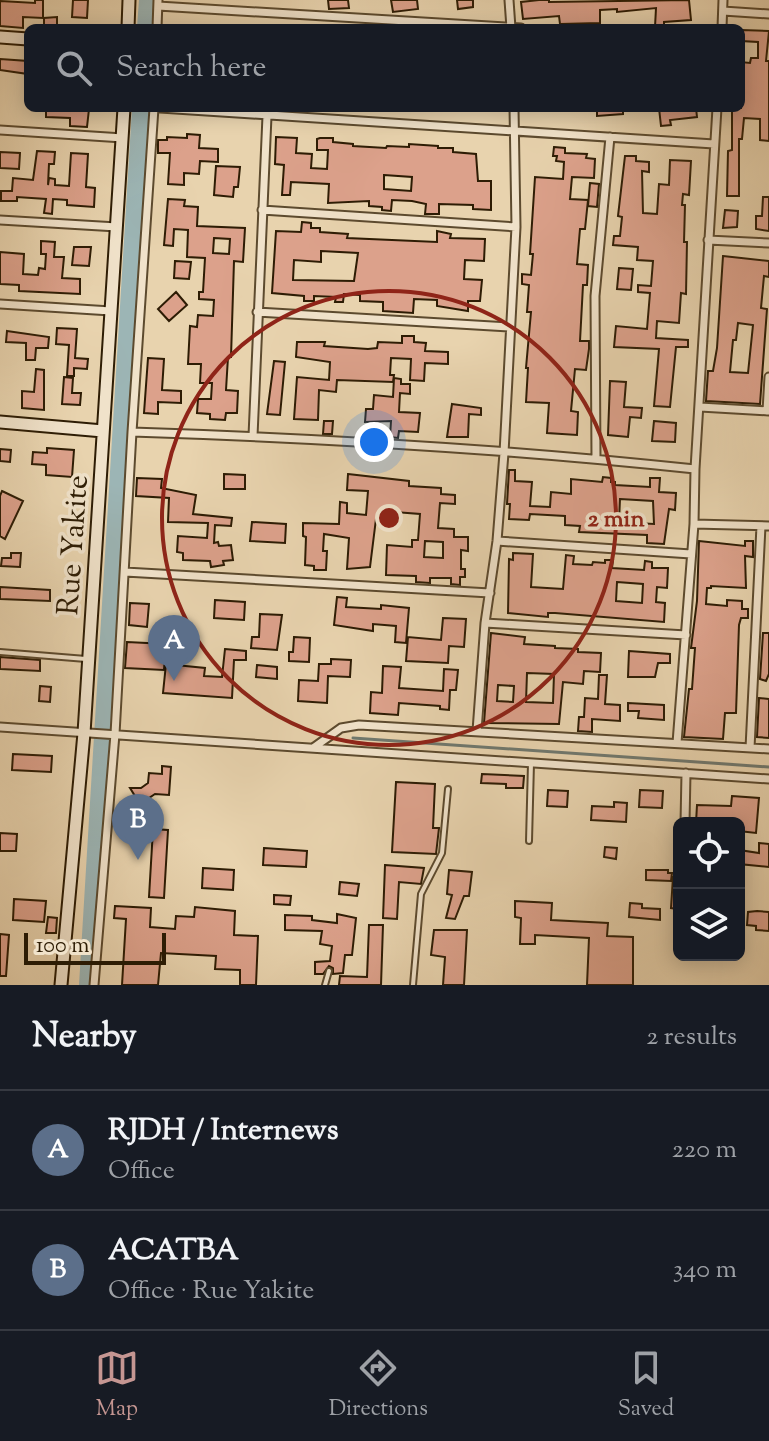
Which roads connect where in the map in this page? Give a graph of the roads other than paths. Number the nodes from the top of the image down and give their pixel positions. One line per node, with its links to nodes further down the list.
1 (129, 0): 7 (main road)
2 (509, 0): 10 (street)
3 (723, 0): 5 (street)
4 (158, 3): 8 (street); 9 (street)
5 (723, 11): 6 (street); 11 (street)
6 (769, 14)
7 (128, 24)
8 (157, 24)
9 (455, 24)
10 (511, 24)
11 (722, 24)
12 (0, 37): 13 (main road)
13 (24, 39)
14 (124, 112): 23 (main road, Rue Yakite)
15 (157, 112): 40 (street)
16 (212, 112): 19 (street)
17 (514, 112): 21 (street)
18 (717, 112): 24 (street)
19 (267, 116): 21 (street); 25 (street)
20 (0, 130): 23 (street)
21 (515, 132): 22 (street); 28 (street)
22 (610, 137): 24 (street); 43 (street)
23 (123, 138): 27 (main road, Rue Yakite)
24 (714, 144): 29 (street)
25 (262, 210): 28 (street); 33 (street)
26 (0, 220): 27 (street)
27 (117, 227): 32 (main road, Rue Yakite)
28 (516, 227): 34 (street)
29 (708, 240): 30 (street); 36 (street)
30 (769, 243)
31 (0, 304): 32 (street)
32 (111, 311): 39 (main road, Rue Yakite)
33 (257, 312): 34 (street); 41 (street)
34 (509, 327): 42 (street)
35 (769, 377): 37 (street)
36 (700, 407): 37 (street); 44 (street)
37 (768, 411)
38 (0, 422): 39 (main road)
39 (103, 431): 54 (main road, Rue Yakite)
40 (132, 432): 41 (street); 49 (street)
41 (253, 436): 42 (street)
42 (504, 453): 43 (street); 47 (street)
43 (596, 459): 44 (street)
44 (695, 469): 45 (street)
45 (694, 524): 46 (street); 48 (street)
46 (765, 526): 61 (street)
47 (497, 541): 48 (street); 50 (street)
48 (691, 554): 52 (street)
49 (125, 572): 50 (street); 58 (street)
50 (490, 593): 51 (street)
51 (485, 623): 52 (street); 56 (street)
52 (686, 635): 59 (street)
53 (0, 652): 54 (lane)
54 (89, 659): 57 (main road, Rue Yakite)
55 (0, 727): 57 (street)
56 (477, 731): 59 (street); 60 (street)
57 (84, 733): 58 (street); 70 (main road, Rue Yakite)
58 (115, 734): 60 (street); 71 (street)
59 (677, 743): 61 (street)
60 (313, 748): 63 (street)
61 (750, 748): 62 (street)
62 (769, 749)
63 (531, 763): 64 (street); 68 (lane)
64 (686, 773): 65 (street); 67 (street)
65 (769, 779)
66 (448, 789): 73 (lane)
67 (685, 817)
68 (529, 841)
69 (329, 971): 72 (lane)
70 (61, 985)
71 (94, 985)
72 (325, 985)
73 (413, 985)

